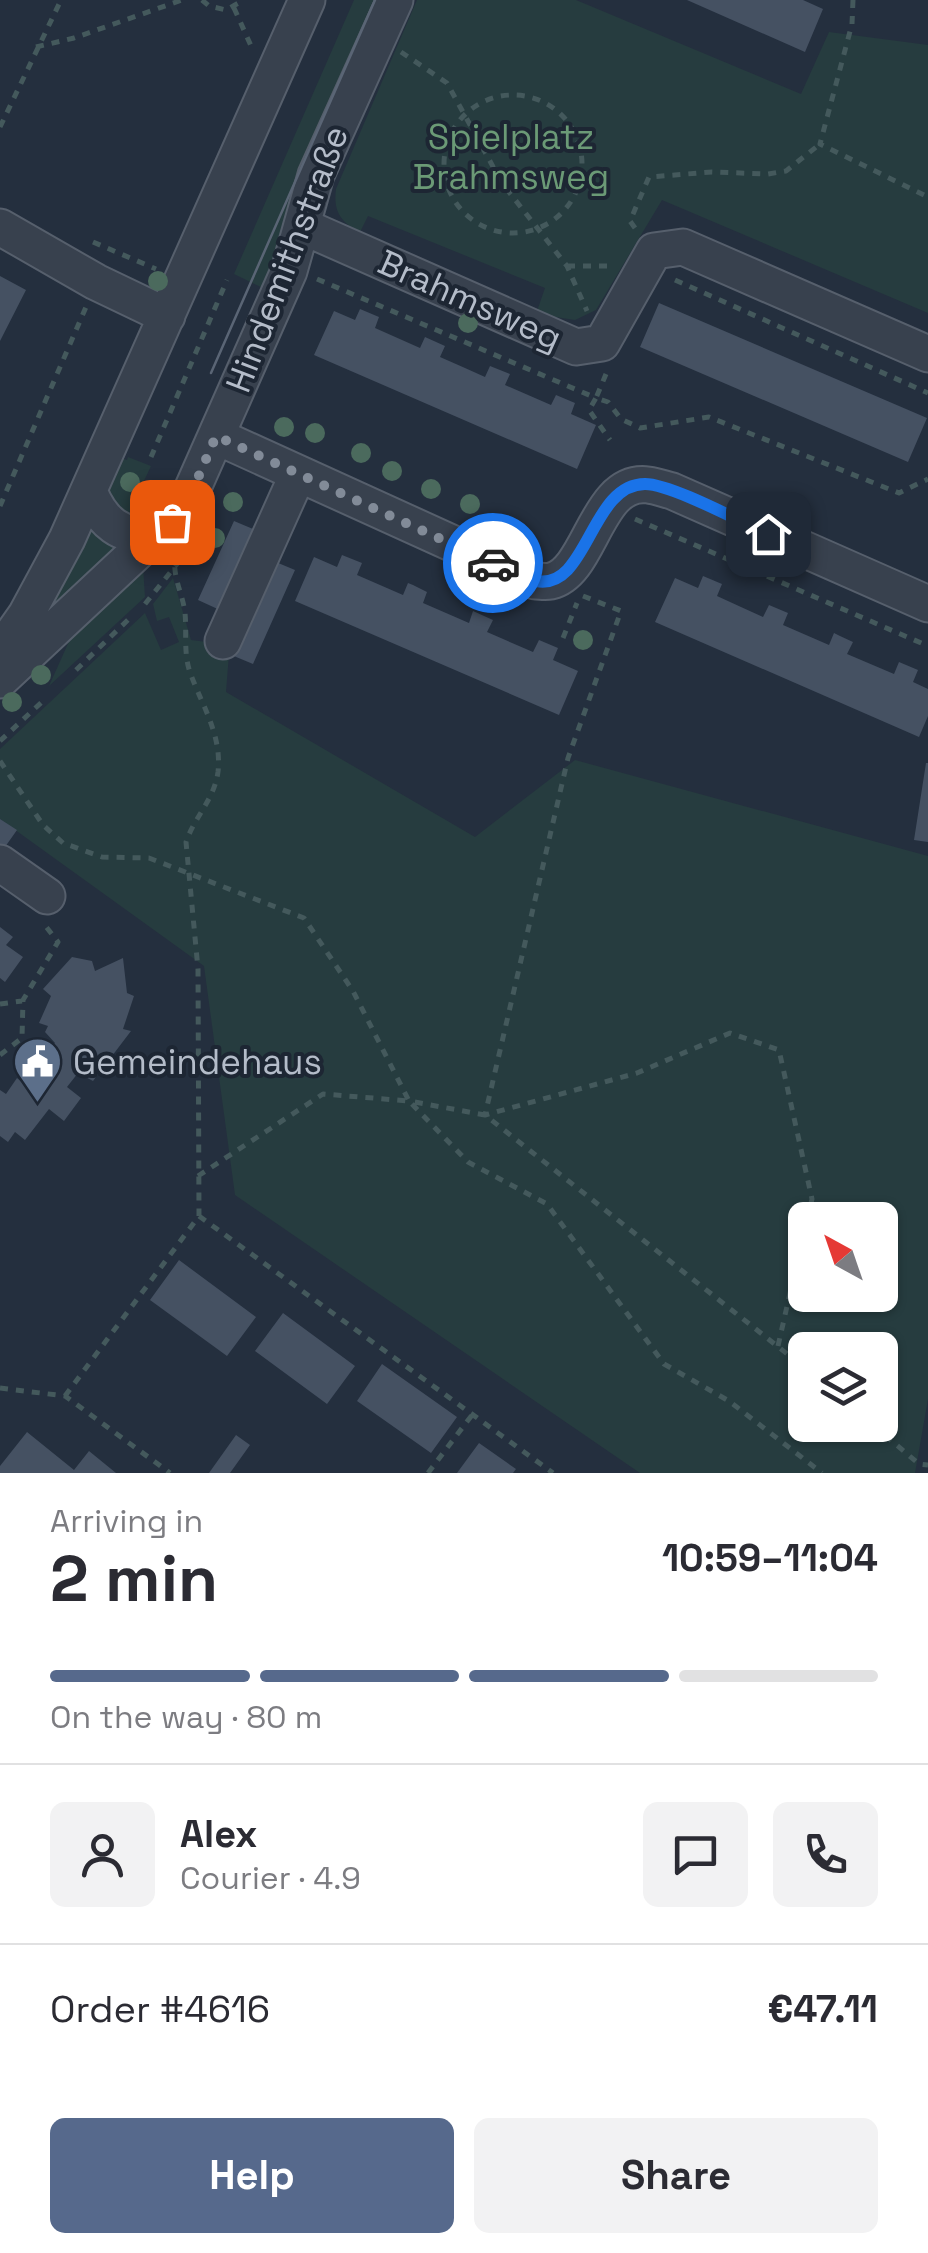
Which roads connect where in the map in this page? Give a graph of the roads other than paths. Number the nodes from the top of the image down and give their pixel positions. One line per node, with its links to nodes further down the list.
1 (307, 0): 5 (street)
2 (394, 0): 3 (street, Hindemithstraße)
3 (302, 226): 6 (street, Brahmsweg); 7 (street, Hindemithstraße)
4 (0, 227): 5 (street)
5 (166, 316): 9 (street)
6 (928, 354)
7 (216, 436): 8 (street); 10 (street, Hindemithstraße)
8 (298, 474): 11 (street); 12 (street)
9 (89, 491): 10 (street); 13 (street)
10 (156, 537): 14 (street, Hindemithstraße)
11 (928, 604)
12 (222, 641)
13 (0, 652)
14 (0, 680)
15 (0, 863): 16 (street)
16 (47, 896)

